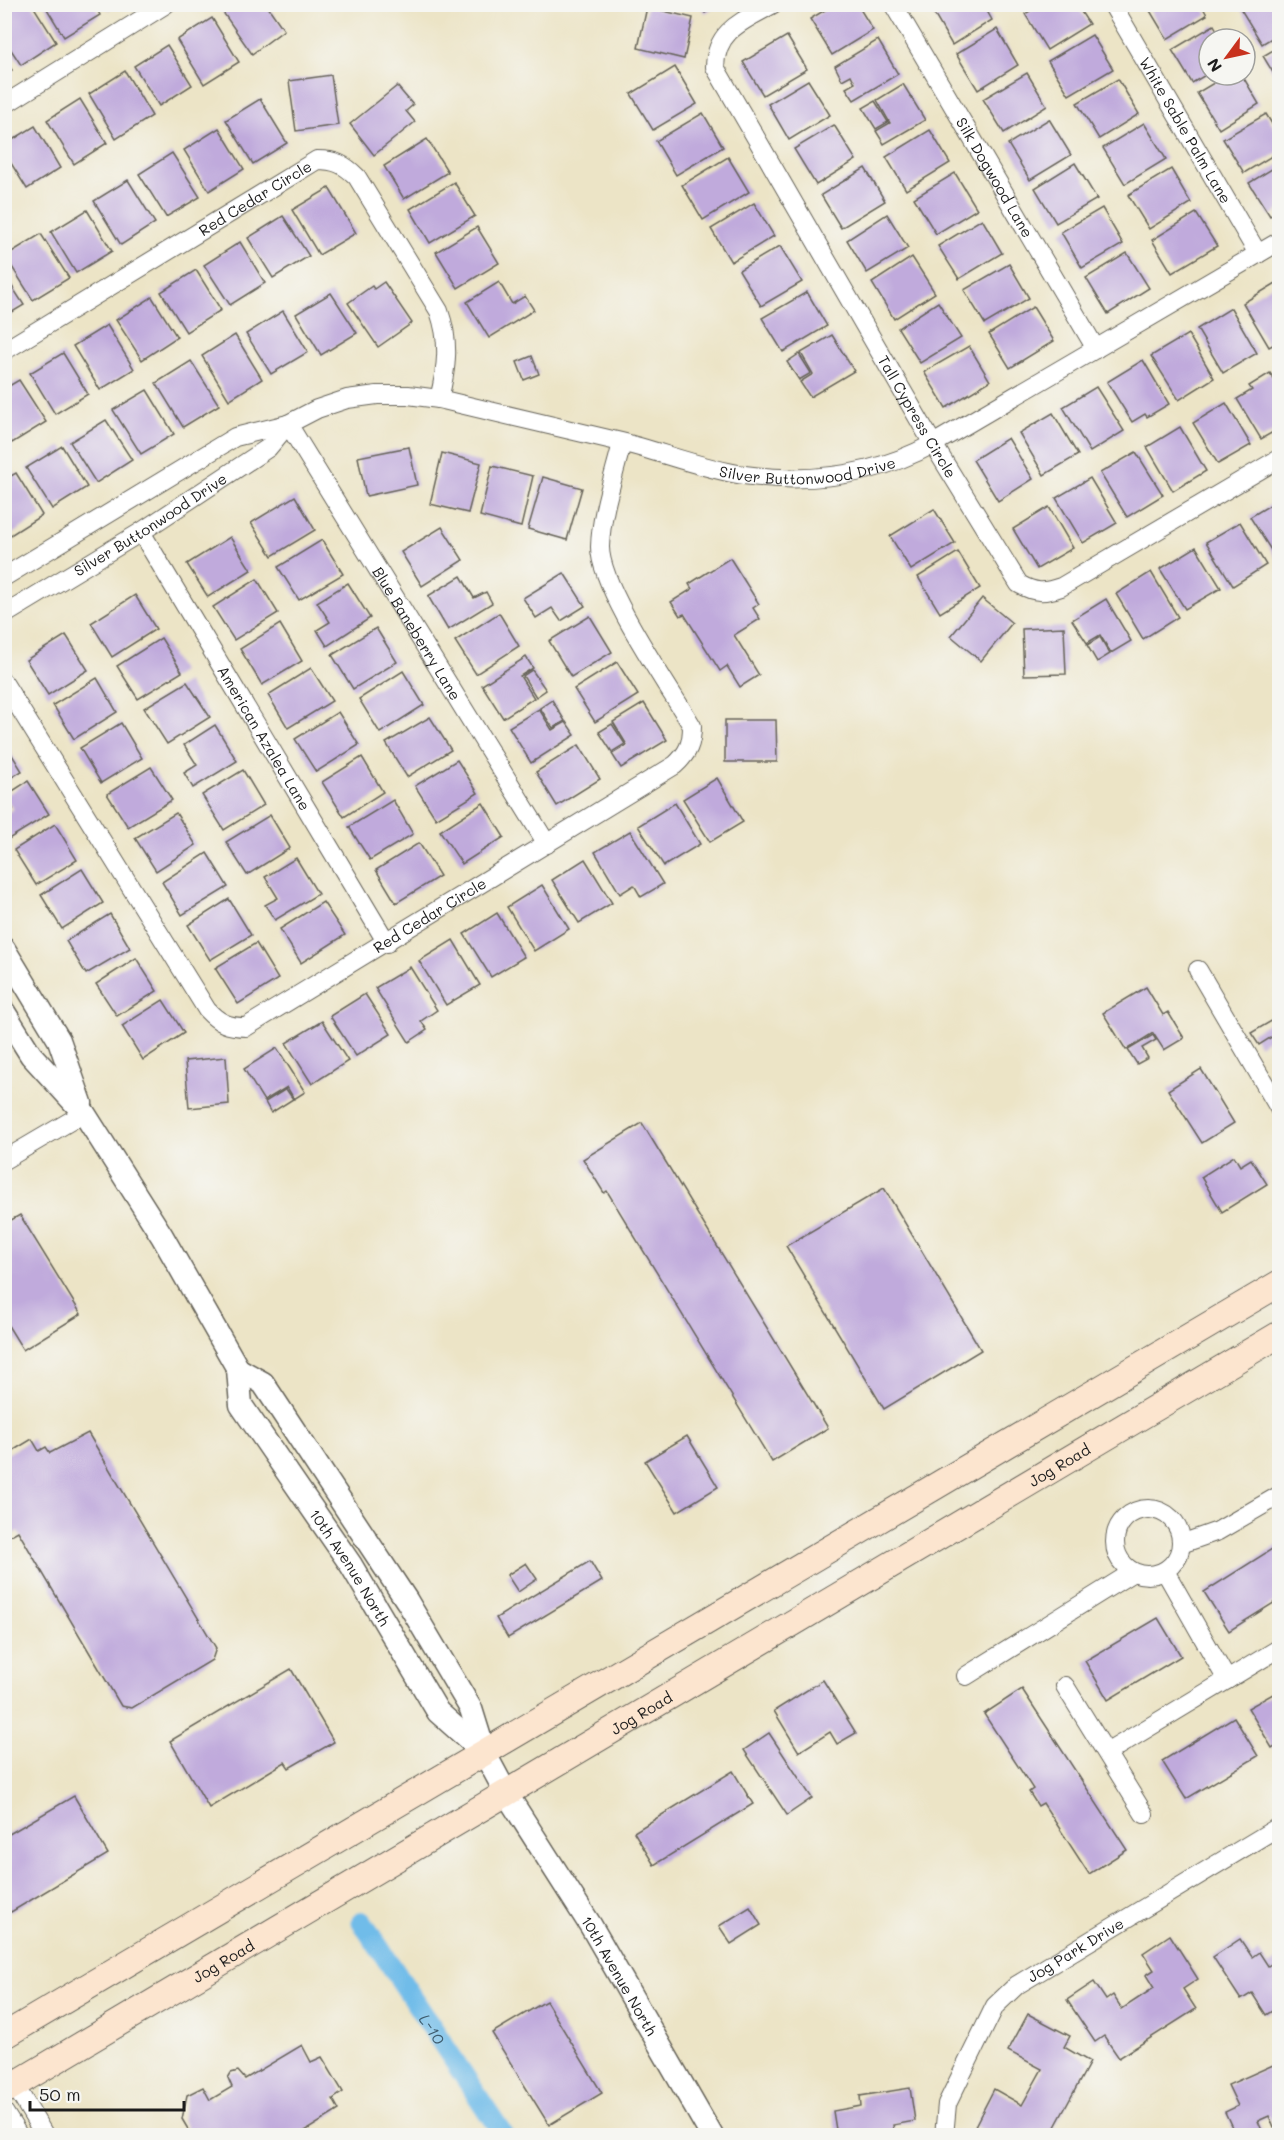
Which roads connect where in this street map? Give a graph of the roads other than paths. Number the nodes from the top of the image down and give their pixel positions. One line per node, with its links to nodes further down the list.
1 (166, 4): 5 (street)
2 (773, 4): 13 (street, Tall Cypress Circle)
3 (893, 4): 8 (street, Silk Dogwood Lane)
4 (1112, 4): 7 (street, White Sable Palm Lane)
5 (4, 105)
6 (1280, 241): 7 (street, Silver Buttonwood Drive)
7 (1258, 254): 8 (street, Silver Buttonwood Drive)
8 (1096, 349): 13 (street, Silver Buttonwood Drive)
9 (4, 351): 10 (street, Red Cedar Circle)
10 (439, 399): 11 (street, Silver Buttonwood Drive); 12 (street, Silver Buttonwood Drive)
11 (288, 424): 15 (street, Silver Buttonwood Drive); 16 (street, Silver Buttonwood Drive); 19 (street, Blue Baneberry Lane)
12 (622, 443): 13 (street, Silver Buttonwood Drive); 19 (street, Red Cedar Circle)
13 (933, 444): 14 (street, Tall Cypress Circle)
14 (1280, 458)
15 (141, 532): 17 (street, Silver Buttonwood Drive); 20 (street, American Azalea Lane)
16 (4, 577)
17 (4, 615)
18 (4, 683): 20 (street, Red Cedar Circle)
19 (547, 844): 20 (street, Red Cedar Circle)
20 (387, 943)
21 (4, 949): 25 (street, 10th Avenue North)
22 (1198, 970): 24 (street)
23 (4, 1012): 25 (street, 10th Avenue North)
24 (1280, 1110)
25 (84, 1113): 26 (street); 29 (street, 10th Avenue North)
26 (4, 1160)
27 (1280, 1283): 39 (main road)
28 (1280, 1334): 40 (main road, Jog Road)
29 (238, 1369): 39 (street, 10th Avenue North); 39 (street, 10th Avenue North)
30 (1280, 1495): 31 (street)
31 (1181, 1544): 32 (street); 33 (street)
32 (1165, 1571): 33 (street); 36 (street)
33 (1133, 1572): 35 (street)
34 (1280, 1648): 36 (street)
35 (966, 1676)
36 (1227, 1680): 38 (street)
37 (1065, 1686): 38 (street)
38 (1108, 1752): 41 (street)
39 (485, 1754): 40 (street, 10th Avenue North); 43 (main road)
40 (506, 1792): 44 (main road, Jog Road); 48 (street, 10th Avenue North)
41 (1144, 1814)
42 (1280, 1826): 49 (street, Jog Park Drive)
43 (4, 2036)
44 (8, 2081): 47 (street)
45 (4, 2112): 46 (street)
46 (19, 2136)
47 (45, 2136)
48 (712, 2136)
49 (944, 2136)

